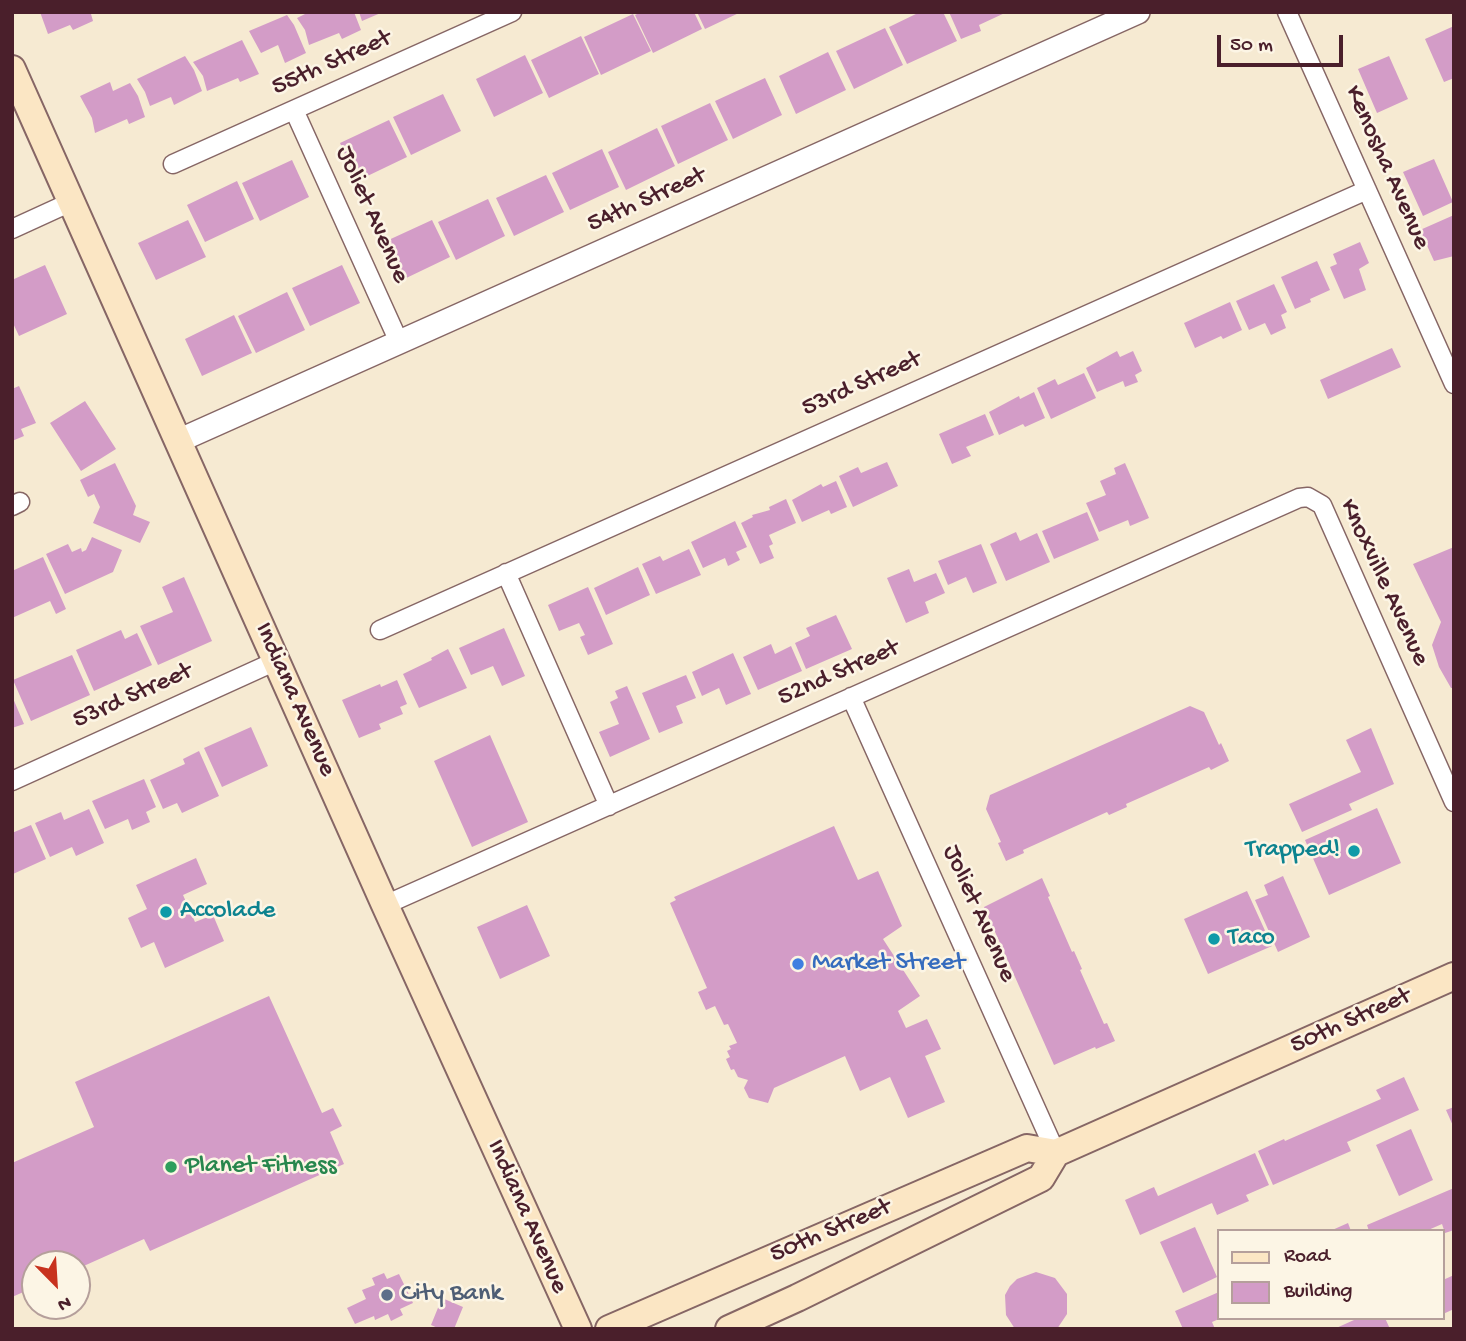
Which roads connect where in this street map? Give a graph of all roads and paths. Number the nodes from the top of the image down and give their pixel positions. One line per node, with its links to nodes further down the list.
1 (512, 12): 6 (street, 55th Street)
2 (1138, 12): 4 (street, 54th Street)
3 (1287, 12): 8 (street, Kenosha Avenue)
4 (1105, 19): 11 (street, 54th Street)
5 (12, 69): 9 (main road, Indiana Avenue)
6 (294, 110): 7 (street, 55th Street); 11 (street, Joliet Avenue)
7 (173, 164)
8 (1367, 190): 12 (street, Kenosha Avenue); 15 (street, 53rd Street)
9 (71, 202): 10 (street); 13 (main road, Indiana Avenue)
10 (12, 229)
11 (399, 342): 13 (street, 54th Street)
12 (1454, 384)
13 (178, 441): 17 (main road, Indiana Avenue)
14 (1316, 501): 18 (street, 52nd Street); 20 (street, Knoxville Avenue)
15 (506, 573): 16 (street, 53rd Street); 21 (street)
16 (380, 630)
17 (276, 661): 19 (street, 53rd Street); 22 (main road, Indiana Avenue)
18 (851, 697): 21 (street, 52nd Street); 24 (street, Joliet Avenue)
19 (12, 780)
20 (1454, 802)
21 (609, 806): 22 (street, 52nd Street)
22 (385, 905): 25 (main road, Indiana Avenue)
23 (1454, 976): 24 (main road, 50th Street)
24 (1056, 1153): 26 (main road, 50th Street); 27 (main road, 50th Street)
25 (578, 1329)
26 (608, 1329)
27 (729, 1329)

